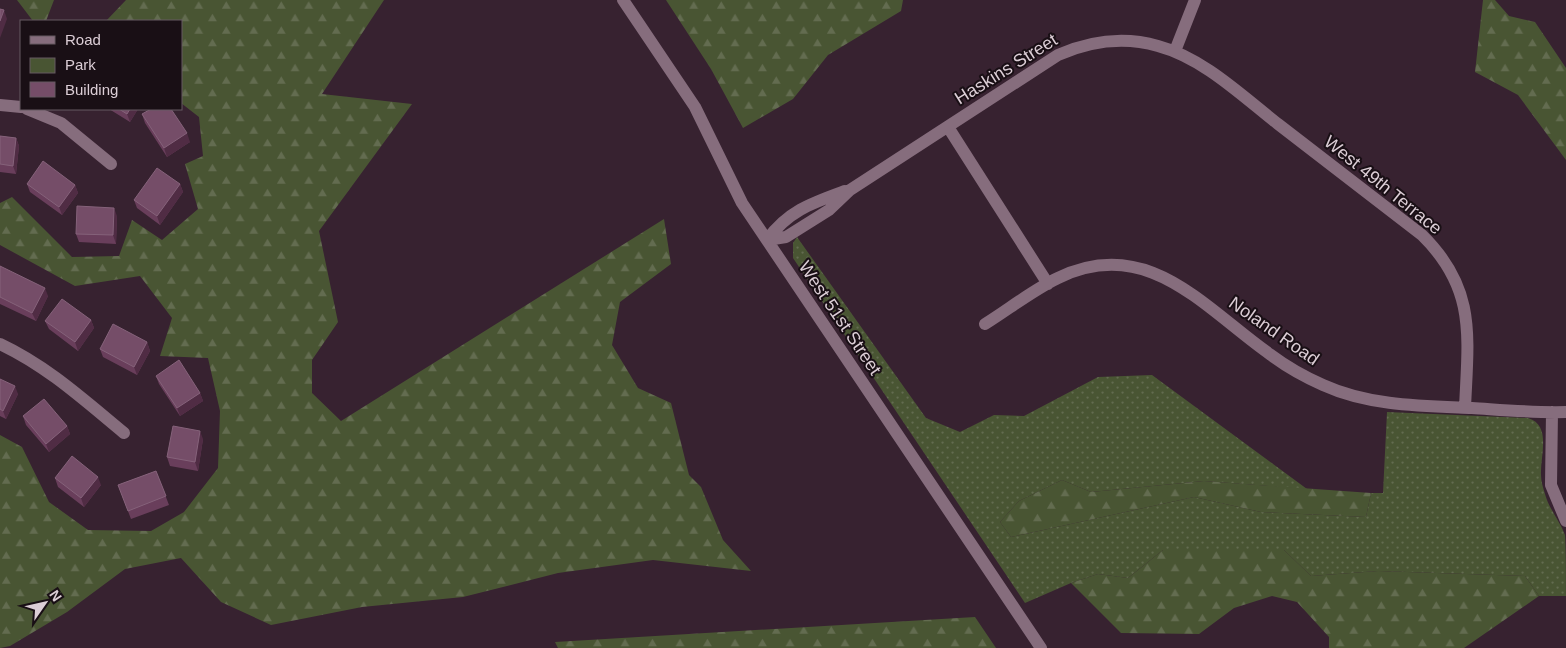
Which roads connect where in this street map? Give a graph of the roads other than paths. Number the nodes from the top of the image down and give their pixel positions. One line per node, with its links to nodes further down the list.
1 (624, 0): 9 (street, West 51st Street)
2 (1195, 0): 3 (street)
3 (1174, 51): 7 (street, Haskins Street); 13 (street, West 49th Terrace)
4 (0, 105): 5 (street)
5 (20, 107)
6 (29, 110): 8 (street)
7 (948, 127): 9 (street, Haskins Street); 10 (street)
8 (110, 164)
9 (767, 240): 18 (street, West 51st Street)
10 (1048, 284): 11 (street, Noland Road); 13 (street, Noland Road)
11 (985, 324)
12 (0, 344): 16 (street)
13 (1466, 408): 14 (street, Noland Road)
14 (1552, 412): 15 (street, Noland Road); 17 (street)
15 (1566, 412)
16 (124, 432)
17 (1566, 521)
18 (1041, 648)

